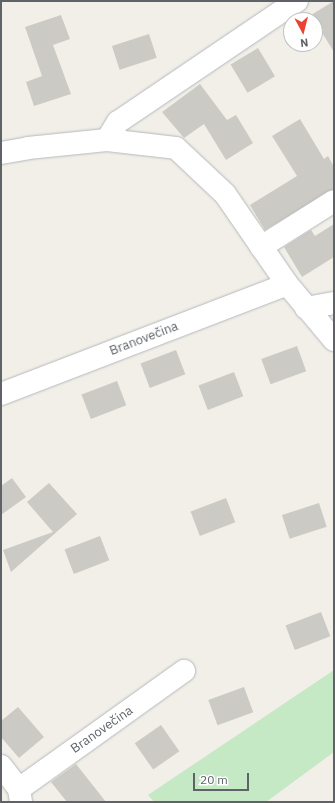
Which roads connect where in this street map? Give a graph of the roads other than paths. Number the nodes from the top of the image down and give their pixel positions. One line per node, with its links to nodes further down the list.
1 (297, 1): 2 (street)
2 (107, 140): 3 (street); 5 (street)
3 (1, 153)
4 (334, 201): 5 (street)
5 (261, 247): 6 (street)
6 (286, 284): 8 (street); 10 (street, Branovečina)
7 (334, 303): 8 (street)
8 (306, 308): 9 (street)
9 (334, 340)
10 (1, 394)
11 (184, 671): 13 (street, Branovečina)
12 (1, 766): 13 (street, Branovečina)
13 (20, 795)

